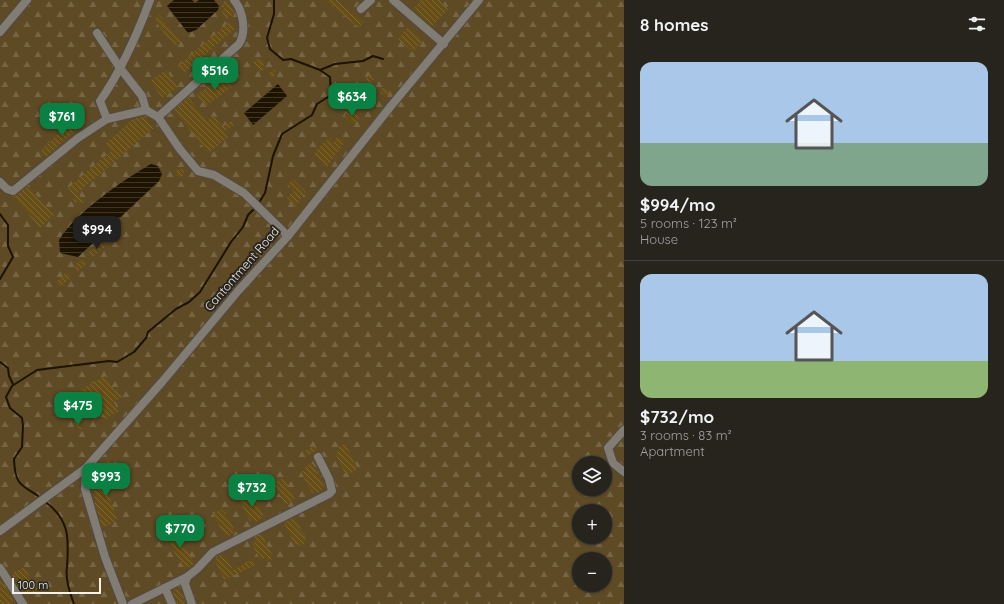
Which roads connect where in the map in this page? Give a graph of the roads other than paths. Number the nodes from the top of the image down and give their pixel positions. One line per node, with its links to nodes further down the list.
1 (26, 0): 8 (street)
2 (150, 0): 11 (street)
3 (234, 0): 13 (street)
4 (371, 0): 7 (street)
5 (393, 0): 10 (street)
6 (479, 0): 10 (street, Cantontment Road)
7 (362, 9)
8 (0, 32)
9 (97, 33): 11 (street)
10 (444, 44): 16 (street, Cantontment Road)
11 (120, 68): 12 (street); 14 (street)
12 (146, 110): 13 (street); 14 (street)
13 (158, 118): 16 (street)
14 (107, 119): 15 (street)
15 (0, 182)
16 (288, 236): 19 (street, Cantontment Road)
17 (624, 430): 20 (street)
18 (318, 457): 23 (street)
19 (86, 468): 21 (street, Cantontment Road); 26 (street)
20 (624, 472)
21 (0, 531)
22 (0, 568): 25 (street)
23 (186, 577): 24 (street); 29 (street)
24 (165, 588): 27 (street); 28 (street)
25 (23, 604)
26 (123, 604)
27 (132, 604)
28 (172, 604)
29 (192, 604)

